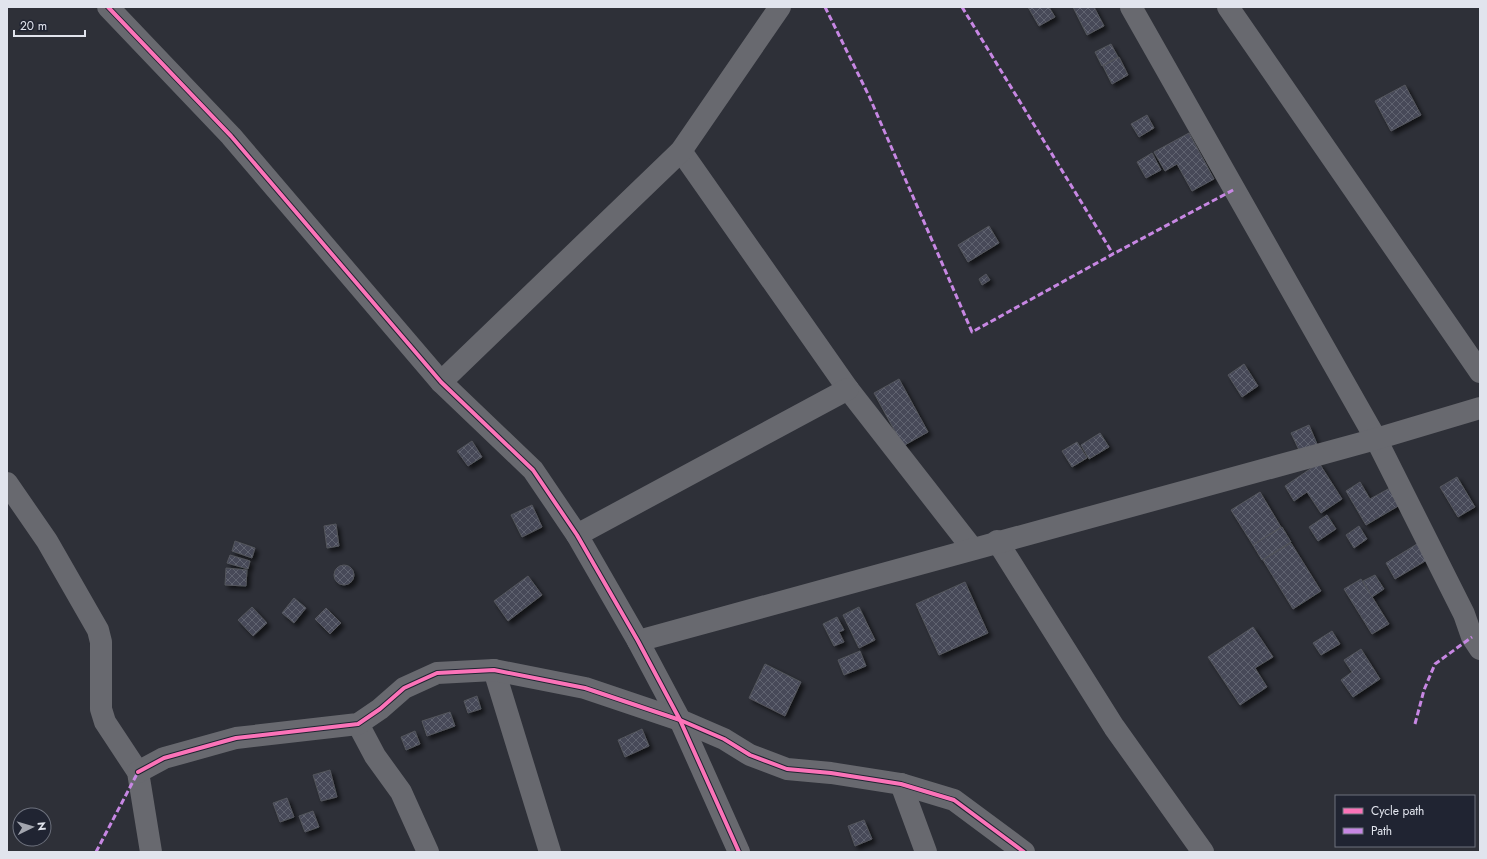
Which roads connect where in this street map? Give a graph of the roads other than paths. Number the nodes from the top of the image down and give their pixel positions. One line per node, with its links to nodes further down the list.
1 (108, 7): 7 (street)
2 (780, 7): 5 (street)
3 (1131, 7): 10 (street)
4 (1228, 7): 6 (street)
5 (681, 151): 7 (street); 8 (street)
6 (1480, 372)
7 (441, 382): 12 (street)
8 (848, 389): 12 (street); 14 (street)
9 (1480, 408): 10 (street)
10 (1376, 439): 13 (street); 16 (street)
11 (7, 483): 20 (street)
12 (577, 535): 15 (street)
13 (997, 541): 14 (street); 28 (street)
14 (972, 548): 15 (street)
15 (638, 641): 18 (street)
16 (1480, 649)
17 (494, 670): 18 (street); 19 (street); 24 (street)
18 (680, 720): 21 (street); 25 (street)
19 (358, 724): 20 (street); 23 (street)
20 (138, 772): 22 (street)
21 (901, 784): 26 (street); 27 (street)
22 (151, 852)
23 (428, 852)
24 (550, 852)
25 (739, 852)
26 (926, 852)
27 (1024, 852)
28 (1203, 852)

